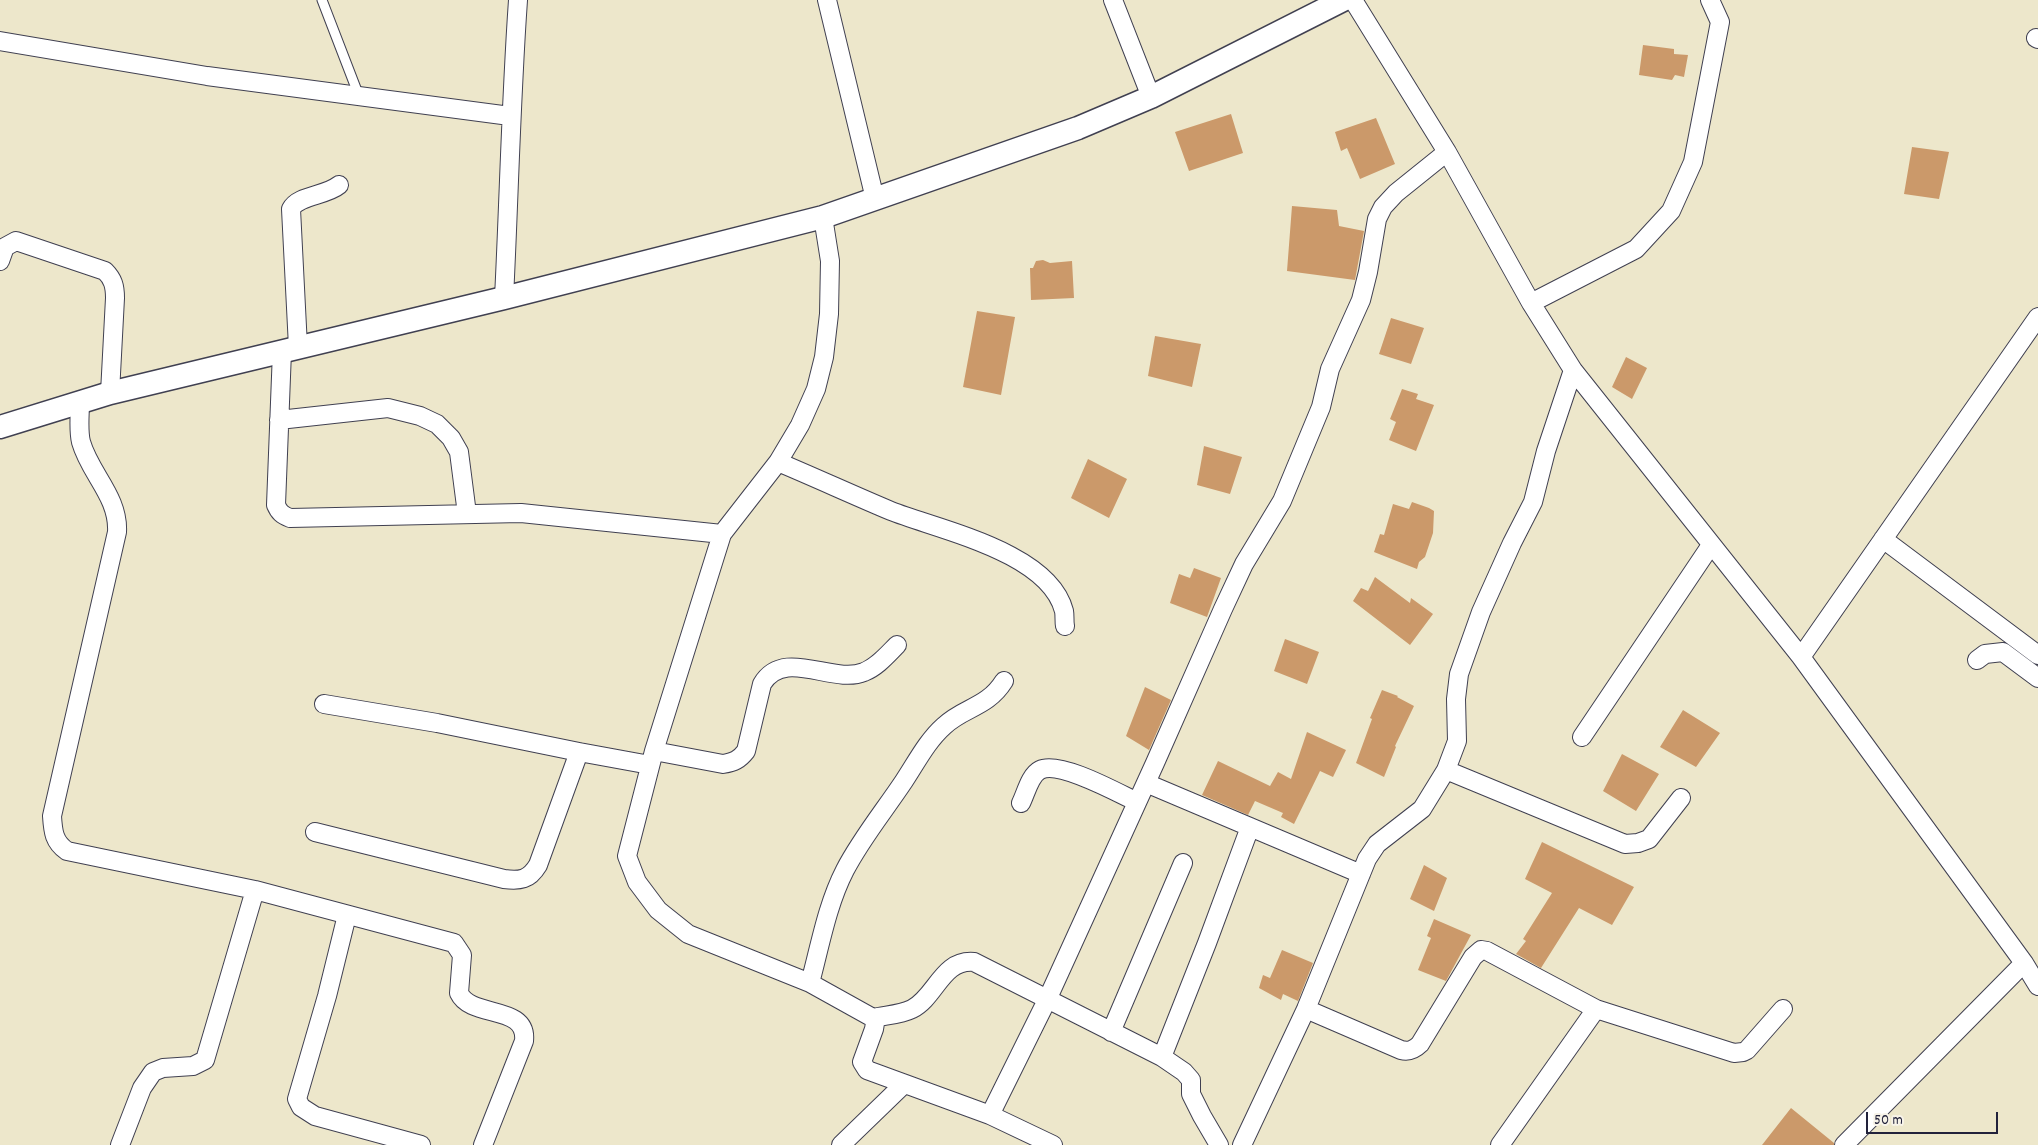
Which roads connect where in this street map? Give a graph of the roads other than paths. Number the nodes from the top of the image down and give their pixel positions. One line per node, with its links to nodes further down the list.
1 (322, 0): 9 (lane)
2 (518, 0): 11 (street)
3 (827, 0): 14 (street)
4 (1113, 0): 10 (street)
5 (1343, 0): 10 (street)
6 (1353, 0): 12 (street)
7 (1710, 0): 18 (street)
8 (0, 41): 9 (street)
9 (360, 96): 11 (street)
10 (1150, 97): 14 (street)
11 (510, 116): 17 (street)
12 (1447, 152): 18 (street); 43 (street)
13 (339, 185): 20 (street)
14 (875, 199): 15 (street)
15 (823, 217): 17 (street); 26 (street)
16 (0, 261): 22 (street)
17 (504, 298): 20 (street)
18 (1532, 303): 21 (street)
19 (2038, 317): 29 (street)
20 (290, 349): 22 (street); 24 (street)
21 (1574, 370): 30 (street); 42 (street)
22 (110, 393): 23 (street)
23 (80, 402): 25 (street); 51 (street)
24 (279, 420): 27 (street); 27 (street)
25 (0, 427)
26 (778, 462): 28 (street); 31 (street)
27 (467, 514): 28 (street)
28 (722, 534): 41 (street)
29 (1883, 540): 33 (street); 34 (street)
30 (1711, 545): 34 (street); 39 (street)
31 (1064, 626)
32 (897, 645): 41 (street)
33 (2038, 655)
34 (1801, 657): 53 (street)
35 (1977, 660): 36 (street)
36 (2038, 678)
37 (1004, 681): 54 (street)
38 (324, 704): 40 (street)
39 (1582, 737)
40 (579, 752): 41 (street); 48 (street)
41 (652, 758): 54 (street)
42 (1446, 770): 44 (street); 50 (street)
43 (1146, 783): 45 (street); 47 (street)
44 (1681, 798)
45 (1137, 802): 46 (street); 56 (street)
46 (1022, 803)
47 (1250, 827): 50 (street); 62 (street)
48 (314, 832)
49 (1183, 863): 61 (street)
50 (1361, 874): 57 (street)
51 (255, 890): 52 (street); 66 (street)
52 (347, 915): 67 (street); 68 (street)
53 (2024, 963): 55 (street); 65 (street)
54 (810, 983): 60 (street)
55 (2038, 986)
56 (1047, 1000): 60 (street); 61 (street); 64 (street)
57 (1306, 1009): 58 (street); 72 (street)
58 (1596, 1009): 59 (street); 73 (street)
59 (1783, 1010)
60 (873, 1018): 63 (street)
61 (1111, 1032): 62 (street)
62 (1162, 1057): 71 (street)
63 (904, 1084): 64 (street); 69 (street)
64 (990, 1115): 70 (street)
65 (1846, 1144)
66 (120, 1145)
67 (421, 1145)
68 (483, 1145)
69 (841, 1145)
70 (1052, 1145)
71 (1219, 1145)
72 (1242, 1145)
73 (1500, 1145)

